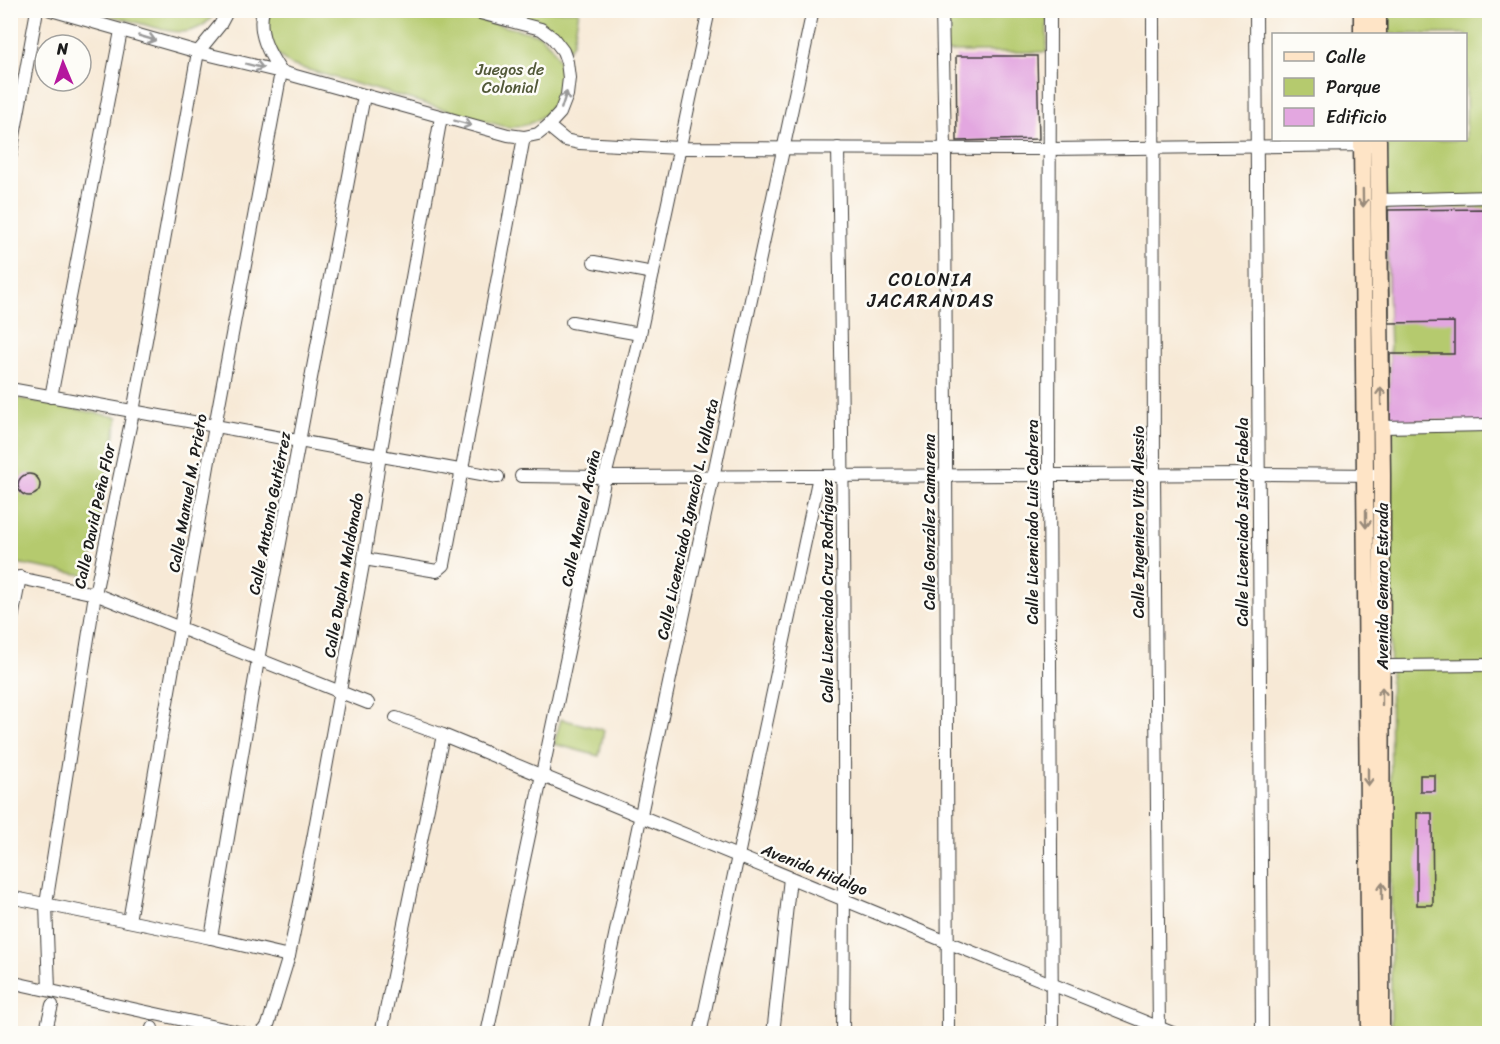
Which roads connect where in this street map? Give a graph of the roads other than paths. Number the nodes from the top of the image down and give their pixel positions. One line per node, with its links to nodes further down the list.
1 (37, 10): 31 (street)
2 (51, 10): 14 (street)
3 (228, 10): 17 (street)
4 (263, 10): 18 (street)
5 (469, 10): 21 (street, one-way to 5)
6 (709, 10): 26 (street, Calle Manuel Acuña)
7 (813, 10): 27 (street, Calle Licenciado Ignacio L. Vallarta)
8 (942, 10): 29 (street, Calle González Camarena)
9 (1050, 10): 30 (street, Calle Licenciado Luis Cabrera)
10 (1153, 10): 24 (street, Calle Ingeniero Vito Alessio)
11 (1256, 10): 25 (street, Calle Licenciado Isidro Fabela)
12 (1362, 10): 15 (street)
13 (1378, 10): 16 (street)
14 (122, 31): 17 (street, one-way to 17); 39 (street)
15 (1362, 33)
16 (1378, 33)
17 (198, 52): 18 (street, one-way to 18); 40 (street, Calle David Peña Flor)
18 (281, 72): 19 (street); 42 (street, Calle Manuel M. Prieto)
19 (364, 96): 20 (street); 44 (street, Calle Antonio Gutiérrez)
20 (441, 117): 22 (street, one-way to 22); 45 (street, Calle Duplan Maldonado)
21 (548, 126): 22 (street); 26 (street)
22 (524, 137): 46 (street)
23 (1370, 142): 25 (street); 33 (street, Avenida Genaro Estrada); 51 (street, Avenida Genaro Estrada, one-way to 51)
24 (1154, 147): 25 (street); 30 (street); 50 (street, Calle Ingeniero Vito Alessio)
25 (1257, 147): 47 (street, Calle Licenciado Isidro Fabela)
26 (680, 148): 27 (street); 35 (street, Calle Manuel Acuña)
27 (784, 148): 28 (street); 57 (street, Calle Licenciado Ignacio L. Vallarta)
28 (838, 148): 29 (street); 54 (street, Calle Licenciado Cruz Rodríguez)
29 (945, 148): 30 (street); 48 (street, Calle González Camarena)
30 (1049, 149): 49 (street, Calle Licenciado Luis Cabrera)
31 (10, 158)
32 (1490, 197): 33 (street)
33 (1379, 200): 43 (street, Avenida Genaro Estrada, one-way to 33)
34 (594, 262): 35 (street)
35 (653, 273): 37 (street, Calle Manuel Acuña)
36 (572, 322): 37 (street)
37 (640, 334): 56 (street, Calle Manuel Acuña)
38 (10, 389): 39 (street)
39 (51, 397): 40 (street)
40 (133, 412): 42 (street); 60 (street, Calle David Peña Flor)
41 (1490, 425): 43 (street)
42 (215, 426): 44 (street); 61 (street, Calle Manuel M. Prieto)
43 (1382, 428): 51 (street, Avenida Genaro Estrada)
44 (299, 441): 45 (street); 63 (street, Calle Antonio Gutiérrez)
45 (380, 455): 46 (street); 58 (street, Calle Duplan Maldonado)
46 (462, 471): 55 (street); 58 (street)
47 (1258, 474): 50 (street); 51 (street); 98 (street, Calle Licenciado Isidro Fabela)
48 (945, 475): 49 (street); 54 (street); 79 (street, Calle González Camarena)
49 (1049, 475): 50 (street); 82 (street, Calle Licenciado Luis Cabrera)
50 (1154, 475): 85 (street, Calle Ingeniero Vito Alessio)
51 (1374, 475): 99 (street, Avenida Genaro Estrada, one-way to 99); 100 (street, Avenida Genaro Estrada, one-way to 51)
52 (521, 476): 56 (street)
53 (819, 476): 54 (street); 57 (street); 72 (street)
54 (843, 476): 75 (street, Calle Licenciado Cruz Rodríguez)
55 (498, 477)
56 (604, 477): 57 (street); 70 (street, Calle Manuel Acuña)
57 (712, 477): 71 (street, Calle Licenciado Ignacio L. Vallarta)
58 (364, 559): 66 (street, Calle Duplan Maldonado)
59 (15, 577): 60 (street); 62 (street)
60 (95, 594): 61 (street); 76 (street, Calle David Peña Flor)
61 (180, 628): 63 (street); 77 (street, Calle Manuel M. Prieto)
62 (10, 629)
63 (258, 660): 66 (street); 78 (street, Calle Antonio Gutiérrez)
64 (1490, 665): 65 (street)
65 (1391, 666)
66 (339, 692): 67 (street); 80 (street, Calle Duplan Maldonado)
67 (368, 703)
68 (396, 718): 69 (street, Avenida Hidalgo)
69 (442, 735): 70 (street, Avenida Hidalgo); 89 (street)
70 (542, 776): 71 (street, Avenida Hidalgo); 90 (street, Calle Manuel Acuña)
71 (641, 816): 72 (street, Avenida Hidalgo); 91 (street, Calle Licenciado Ignacio L. Vallarta)
72 (738, 856): 73 (street, Avenida Hidalgo); 92 (street)
73 (790, 878): 75 (street, Avenida Hidalgo); 93 (street)
74 (10, 897): 76 (street)
75 (845, 899): 79 (street, Avenida Hidalgo); 94 (street, Calle Licenciado Cruz Rodríguez)
76 (46, 904): 77 (street); 83 (street, Calle David Peña Flor)
77 (129, 921): 78 (street)
78 (211, 938): 80 (street)
79 (947, 942): 82 (street, Avenida Hidalgo); 95 (street, Calle González Camarena)
80 (289, 956): 88 (street, Calle Duplan Maldonado)
81 (10, 982): 83 (street)
82 (1050, 984): 85 (street, Avenida Hidalgo); 96 (street, Calle Licenciado Luis Cabrera)
83 (49, 990): 87 (street)
84 (52, 1005): 86 (street)
85 (1159, 1030): 97 (street, Avenida Hidalgo)
86 (45, 1034)
87 (247, 1034)
88 (259, 1034)
89 (381, 1034)
90 (487, 1034)
91 (594, 1034)
92 (700, 1034)
93 (773, 1034)
94 (843, 1034)
95 (948, 1034)
96 (1052, 1034)
97 (1175, 1034)
98 (1262, 1034)
99 (1370, 1034)
100 (1381, 1034)

